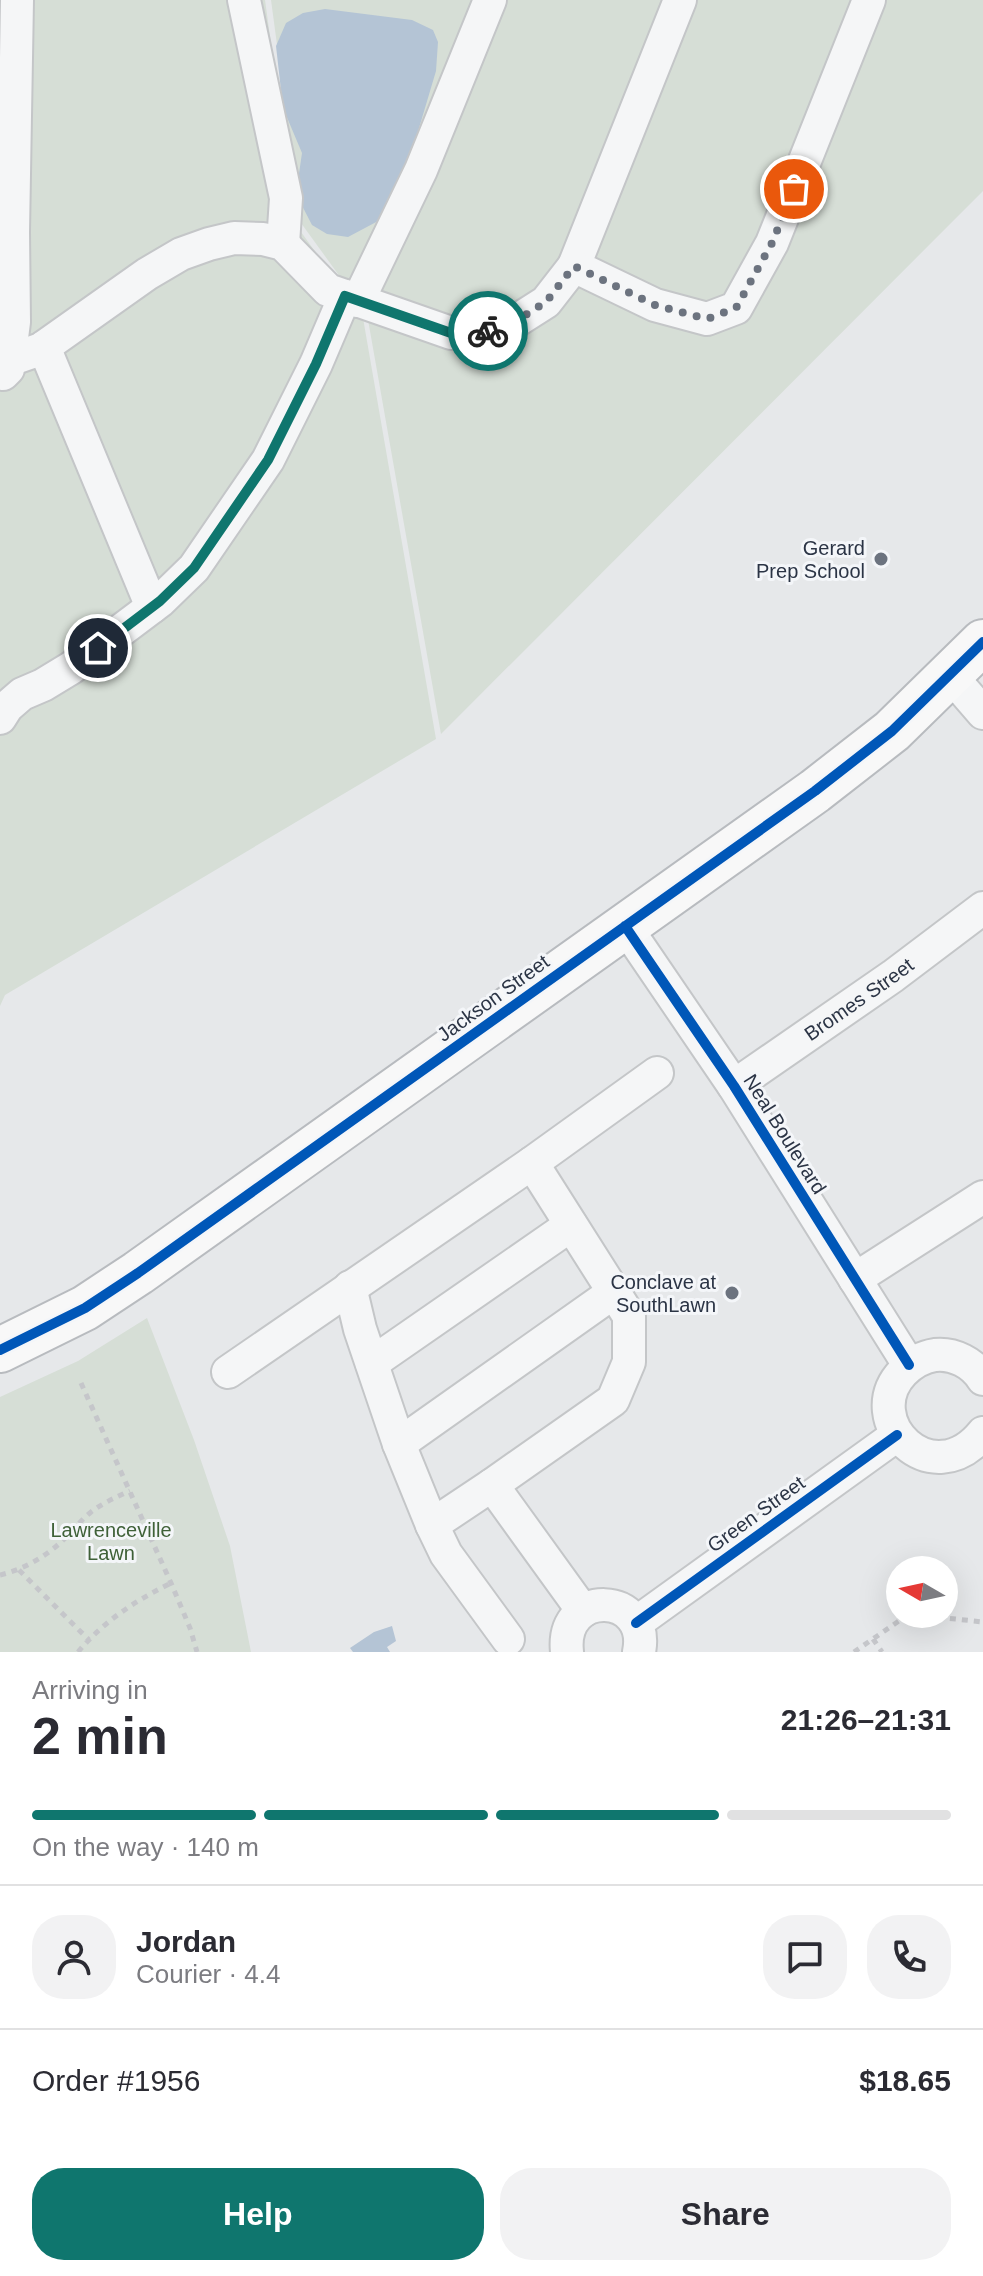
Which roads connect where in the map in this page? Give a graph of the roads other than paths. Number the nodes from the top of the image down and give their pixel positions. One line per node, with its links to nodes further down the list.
1 (17, 0): 10 (street)
2 (244, 0): 6 (street)
3 (490, 0): 8 (street)
4 (680, 0): 7 (street)
5 (869, 0): 7 (street)
6 (283, 244): 8 (street); 9 (street)
7 (574, 266): 8 (street)
8 (351, 299): 11 (street)
9 (44, 347): 10 (street); 11 (street)
10 (4, 368)
11 (152, 607): 15 (street)
12 (983, 642): 13 (highway, Jackson Street)
13 (951, 676): 14 (street); 17 (highway, Jackson Street)
14 (983, 713)
15 (0, 718)
16 (983, 908): 19 (street, Bromes Street)
17 (625, 926): 19 (street, Neal Boulevard); 26 (highway, Jackson Street)
18 (657, 1073): 20 (street)
19 (734, 1086): 23 (street, Neal Boulevard)
20 (532, 1163): 22 (street); 24 (street)
21 (983, 1197): 23 (street)
22 (571, 1225): 25 (street); 27 (street)
23 (855, 1279): 28 (street, Neal Boulevard)
24 (350, 1287): 27 (street); 29 (street)
25 (614, 1292): 33 (street); 34 (street)
26 (0, 1350)
27 (372, 1363): 33 (street)
28 (909, 1365): 30 (street); 32 (street)
29 (228, 1372)
30 (982, 1375)
31 (983, 1433): 32 (street)
32 (897, 1435): 37 (street, Green Street)
33 (399, 1444): 35 (street)
34 (492, 1485): 35 (street); 36 (street)
35 (432, 1525): 38 (street)
36 (583, 1611): 37 (street); 39 (street)
37 (638, 1638)
38 (508, 1639)
39 (567, 1652)

